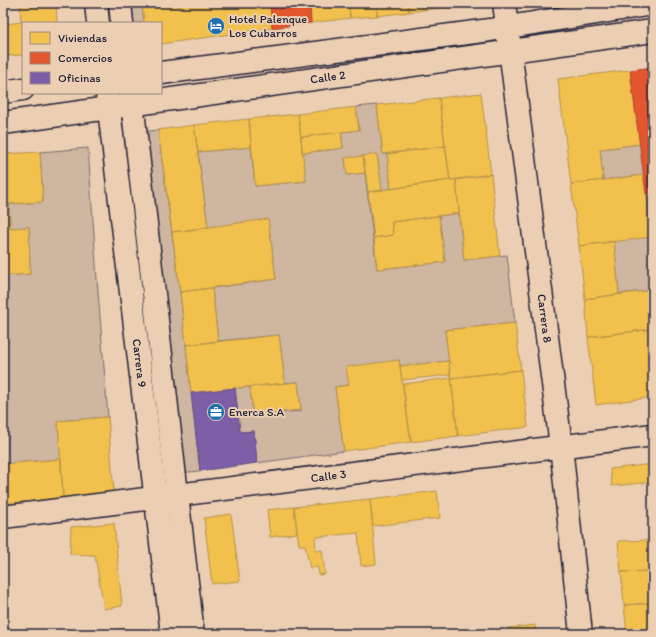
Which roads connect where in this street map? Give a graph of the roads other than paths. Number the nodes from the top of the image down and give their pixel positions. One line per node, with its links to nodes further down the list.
1 (96, 3): 5 (street)
2 (120, 3): 6 (street)
3 (504, 3): 7 (street, Carrera 8)
4 (653, 4): 7 (street)
5 (98, 22)
6 (122, 22)
7 (506, 27): 9 (street, Carrera 8); 10 (street)
8 (653, 31): 9 (street, Calle 2)
9 (510, 52): 13 (street, Calle 2); 17 (street, Carrera 8)
10 (162, 73)
11 (22, 89): 12 (street)
12 (3, 92)
13 (132, 99): 14 (street, Calle 2); 18 (street, Carrera 9)
14 (108, 101): 15 (street, Calle 2); 19 (street, Carrera 9)
15 (3, 123)
16 (653, 435): 17 (street, Calle 3)
17 (561, 446): 18 (street, Calle 3); 23 (street, Carrera 8)
18 (177, 495): 19 (street, Calle 3); 22 (street, Carrera 9)
19 (156, 498): 20 (street, Calle 3); 21 (street, Carrera 9)
20 (3, 517)
21 (172, 634)
22 (193, 634)
23 (581, 634)

